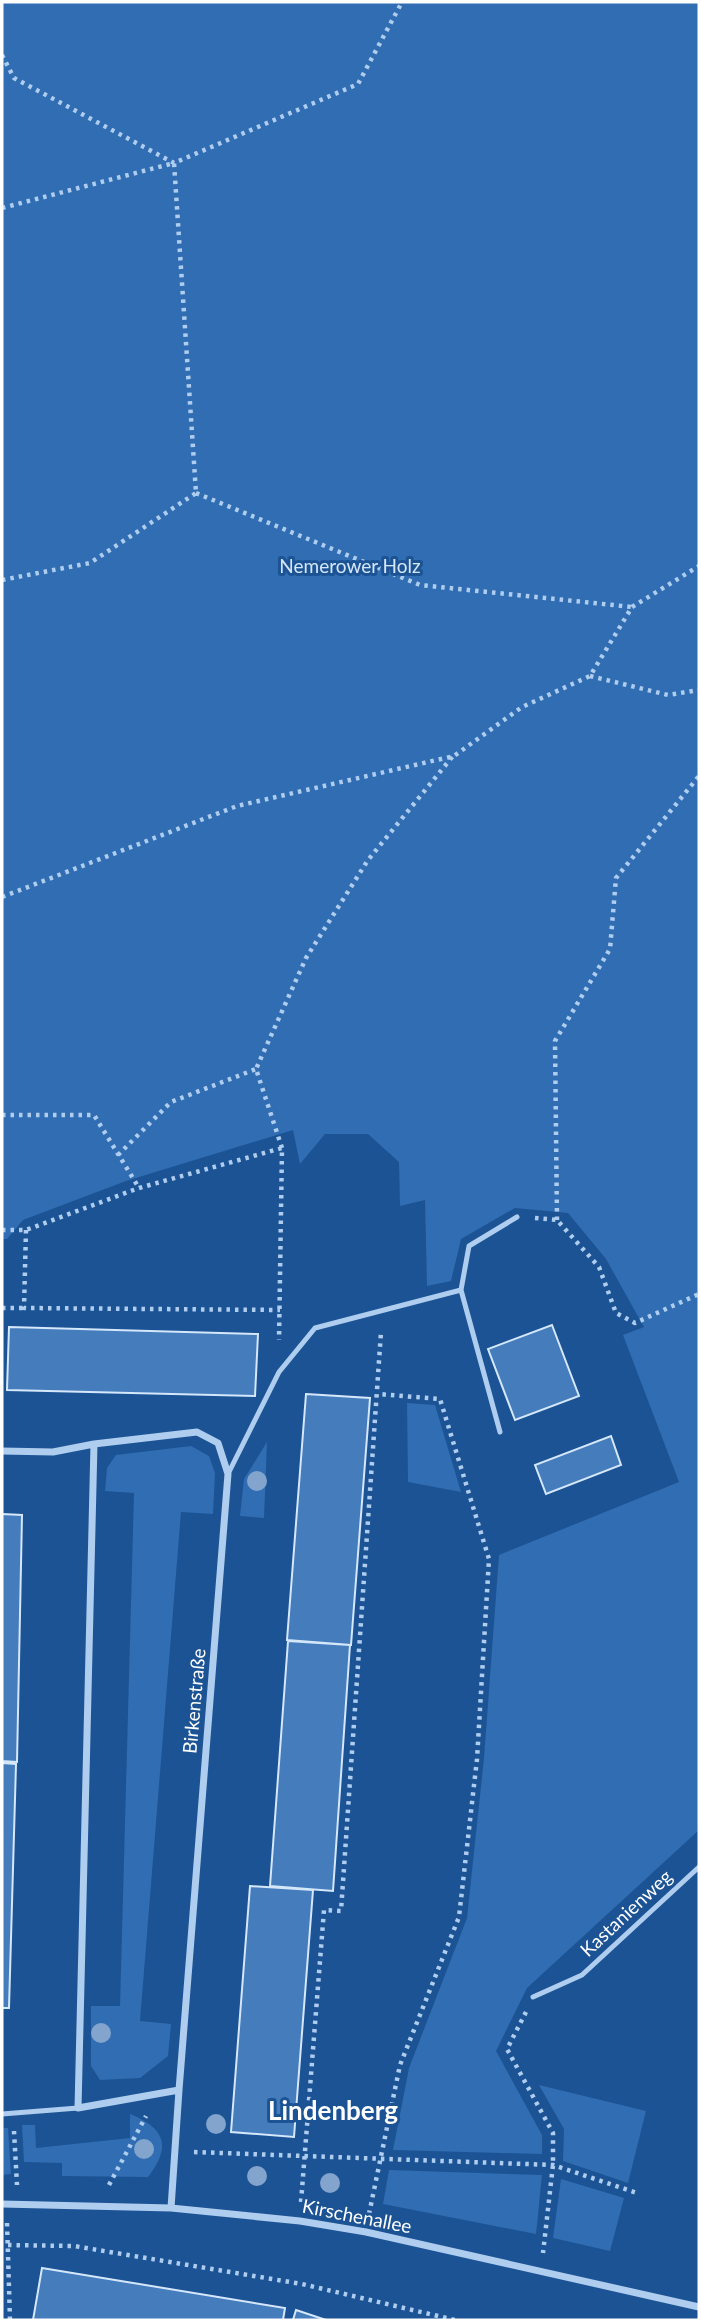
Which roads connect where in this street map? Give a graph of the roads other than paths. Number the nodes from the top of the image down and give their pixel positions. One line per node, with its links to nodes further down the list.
1 (517, 1217): 2 (lane)
2 (461, 1290): 3 (lane); 6 (lane)
3 (500, 1432)
4 (94, 1444): 5 (street, Birkenstraße); 6 (street, Birkenstraße); 10 (street)
5 (2, 1451)
6 (228, 1475): 9 (street, Birkenstraße)
7 (699, 1867): 8 (lane, Kastanienweg)
8 (533, 1997)
9 (179, 2090): 10 (street); 13 (street, Birkenstraße)
10 (78, 2108): 11 (lane)
11 (2, 2114)
12 (4, 2204): 13 (street, Kirschenallee)
13 (171, 2208): 14 (street, Kirschenallee)
14 (699, 2307)

